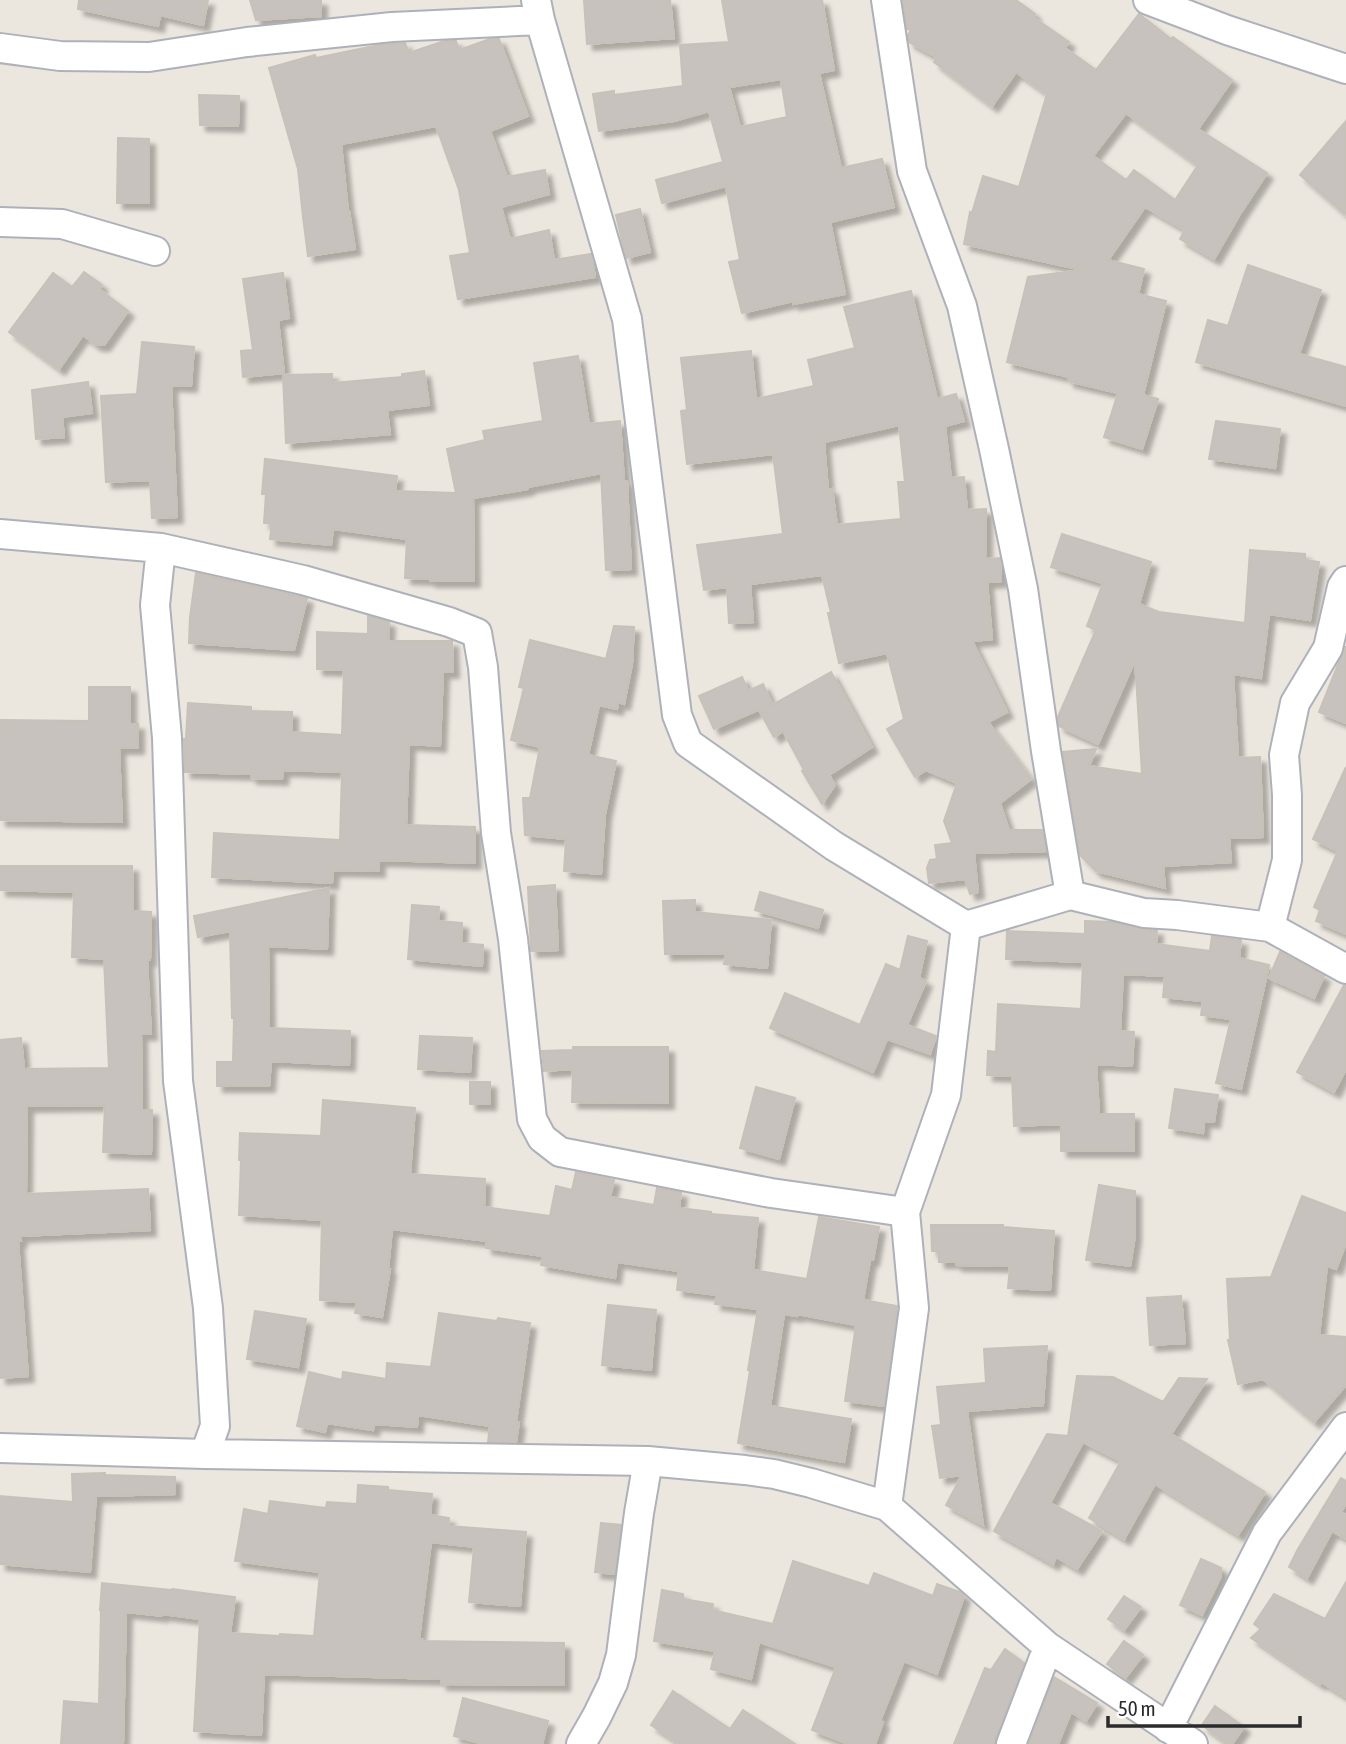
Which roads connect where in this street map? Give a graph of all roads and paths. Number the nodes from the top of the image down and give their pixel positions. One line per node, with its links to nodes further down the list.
1 (886, 0): 11 (street)
2 (1149, 0): 5 (street)
3 (538, 10): 4 (street); 12 (street)
4 (0, 48)
5 (1346, 69)
6 (0, 222): 7 (street)
7 (155, 251)
8 (0, 534): 9 (street)
9 (161, 548): 15 (street); 18 (street)
10 (1346, 581): 13 (street)
11 (1070, 895): 12 (street); 13 (street)
12 (966, 926): 15 (street)
13 (1270, 927): 14 (street)
14 (1346, 969)
15 (905, 1212): 20 (street)
16 (1346, 1426): 22 (street)
17 (0, 1448): 18 (street)
18 (205, 1454): 19 (street)
19 (648, 1461): 20 (street); 23 (street)
20 (887, 1506): 21 (street)
21 (1048, 1647): 22 (street); 24 (street)
22 (1168, 1728): 25 (street)
23 (581, 1744)
24 (1011, 1744)
25 (1193, 1744)

